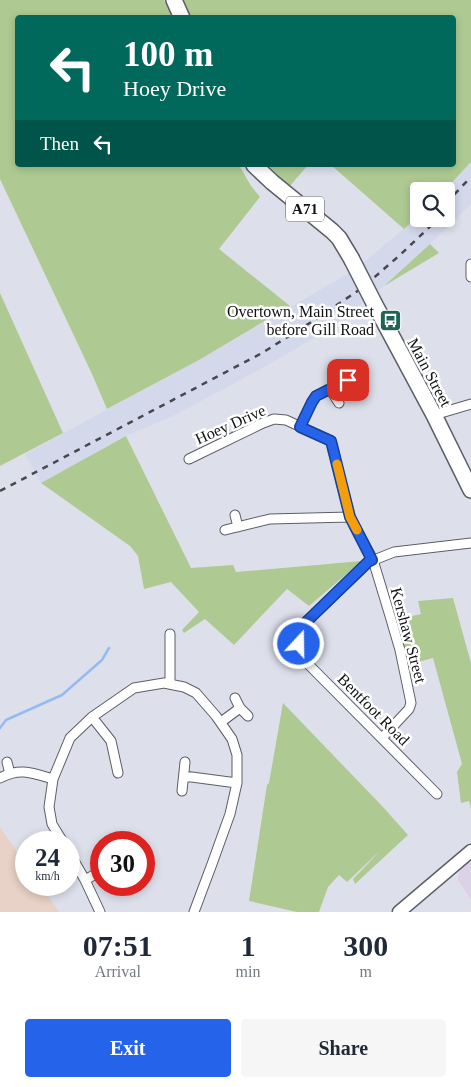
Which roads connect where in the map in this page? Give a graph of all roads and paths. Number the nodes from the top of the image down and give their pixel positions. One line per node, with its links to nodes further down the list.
1 (174, 0): 2 (main road)
2 (181, 15)
3 (256, 167): 10 (main road, Main Street / A71, bridge)
4 (471, 264): 5 (street)
5 (471, 277)
6 (348, 380): 7 (street)
7 (330, 388): 8 (street); 11 (street)
8 (339, 403)
9 (471, 404): 10 (street)
10 (434, 415): 13 (main road, Main Street / A71)
11 (300, 427): 12 (street, Hoey Drive); 15 (street, Hoey Drive)
12 (189, 459)
13 (470, 486)
14 (235, 516): 16 (street)
15 (350, 517): 16 (street); 19 (street, Hoey Drive)
16 (238, 527): 17 (street)
17 (225, 530)
18 (471, 543): 19 (street, Bentfoot Road)
19 (372, 560): 27 (street, Kershaw Street); 27 (street, Bentfoot Road)
20 (170, 634): 21 (street)
21 (170, 683): 25 (street); 26 (street)
22 (235, 698): 23 (street)
23 (240, 708): 24 (street); 26 (street)
24 (248, 716)
25 (92, 717): 30 (street); 34 (street)
26 (221, 722): 35 (street)
27 (382, 738): 37 (street, Bentfoot Road)
28 (7, 762): 31 (street)
29 (185, 762): 32 (street)
30 (118, 773)
31 (10, 774): 33 (street); 34 (street)
32 (184, 776): 35 (street); 36 (street)
33 (0, 778)
34 (53, 779): 38 (street)
35 (237, 783): 45 (street)
36 (182, 791)
37 (437, 794)
38 (56, 831)
39 (471, 851): 43 (main road)
40 (80, 871): 42 (street)
41 (90, 877): 42 (street)
42 (85, 880): 44 (street)
43 (407, 909)
44 (100, 912)
45 (194, 912)

